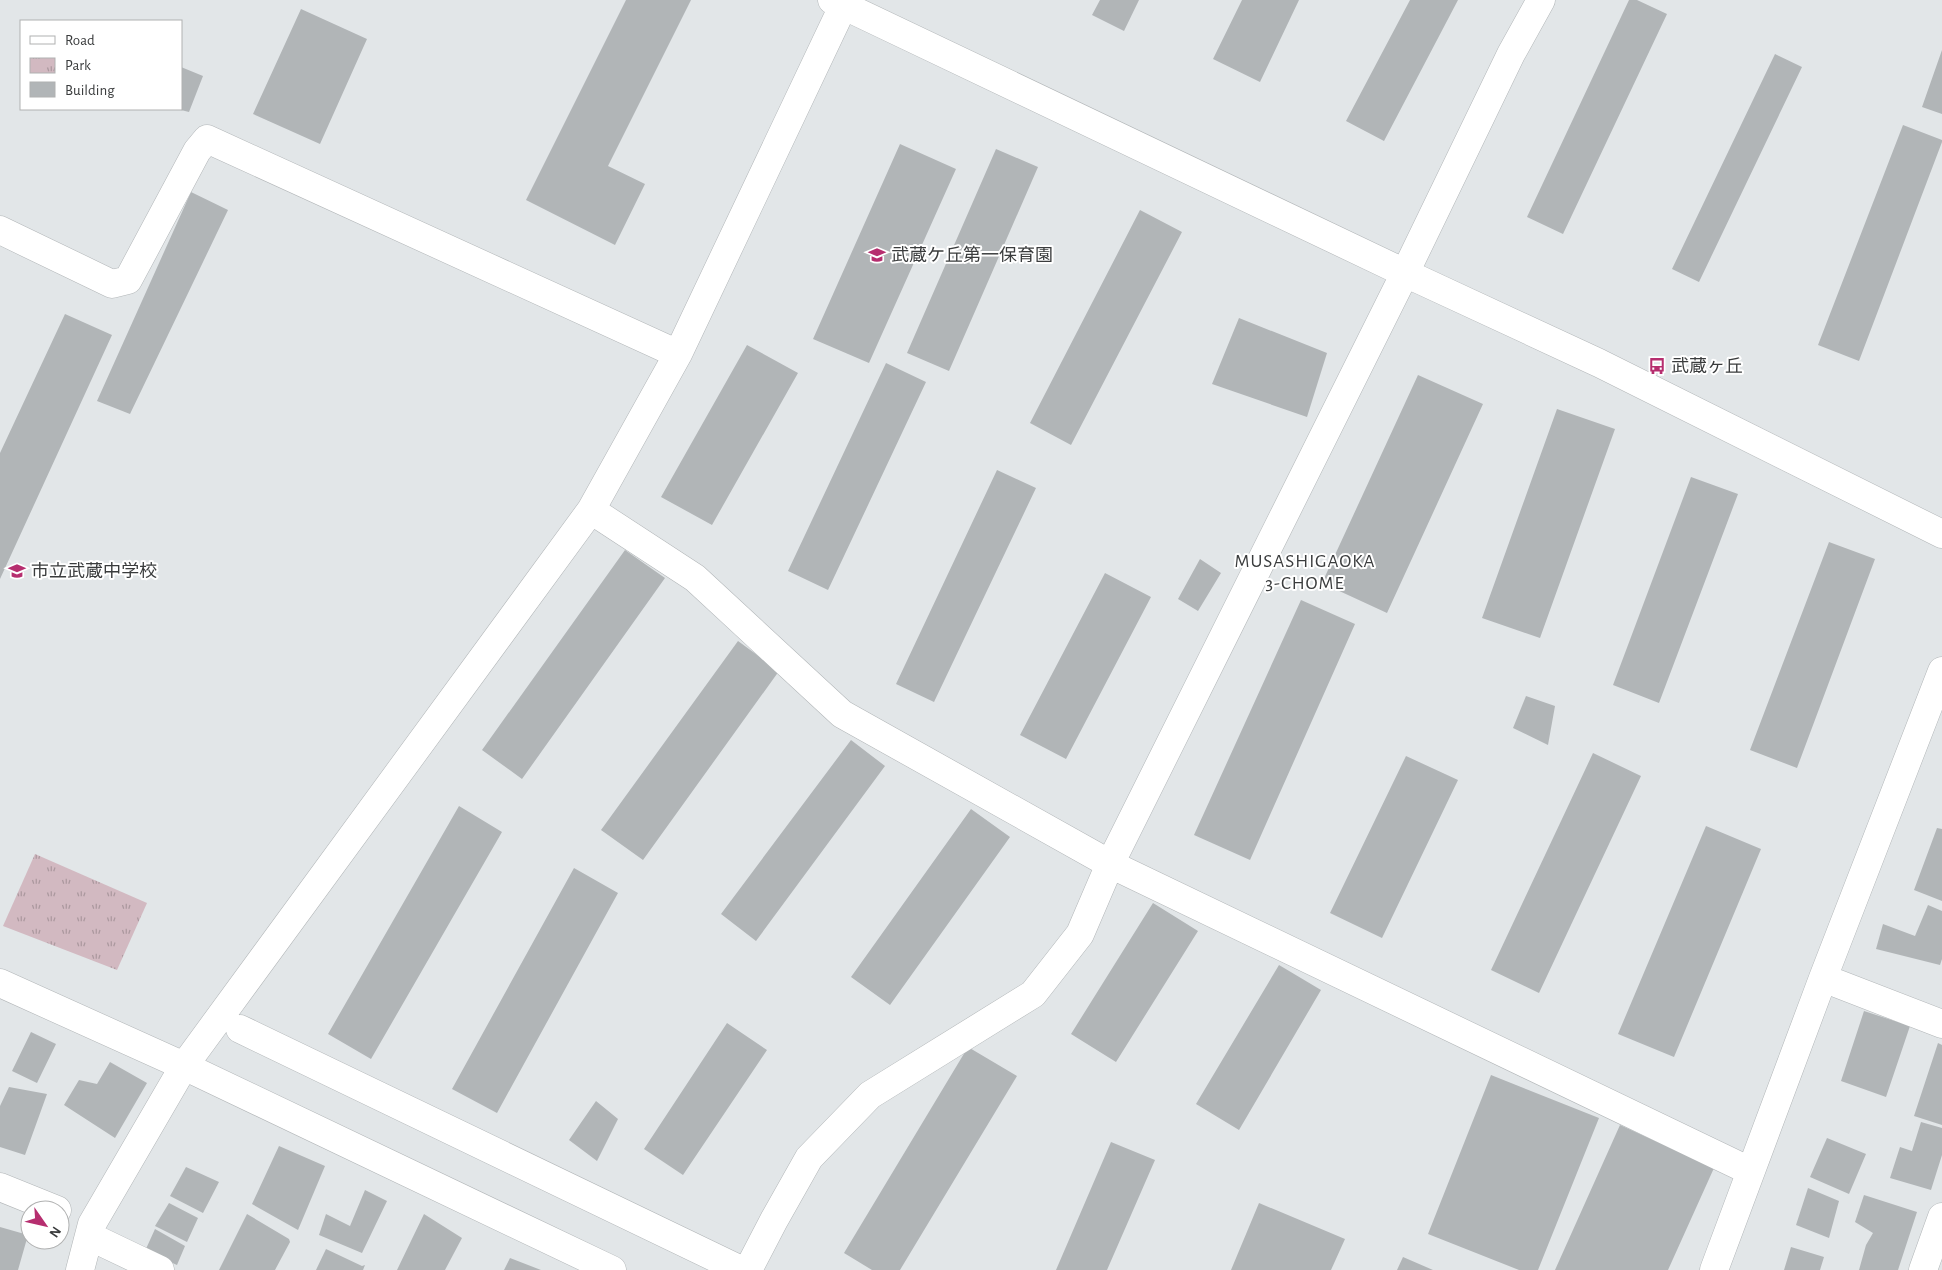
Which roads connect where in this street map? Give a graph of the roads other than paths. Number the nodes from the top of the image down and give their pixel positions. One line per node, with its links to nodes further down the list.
1 (1541, 0): 4 (street)
2 (841, 2): 4 (street); 5 (street)
3 (0, 230): 5 (street)
4 (1405, 273): 7 (street); 9 (street)
5 (678, 354): 6 (street)
6 (591, 510): 9 (street); 14 (street)
7 (1942, 534)
8 (1942, 671): 10 (street)
9 (1110, 864): 15 (street); 25 (street)
10 (1823, 978): 12 (street); 15 (street)
11 (0, 983): 14 (street)
12 (1942, 1024)
13 (240, 1029): 24 (street)
14 (184, 1066): 20 (street); 23 (street)
15 (1750, 1171): 26 (street)
16 (0, 1187): 17 (street)
17 (32, 1200)
18 (1942, 1217): 27 (street)
19 (70, 1218): 20 (street)
20 (91, 1230): 21 (street); 22 (street)
21 (80, 1270)
22 (160, 1270)
23 (612, 1270)
24 (741, 1270)
25 (748, 1270)
26 (1714, 1270)
27 (1923, 1270)

